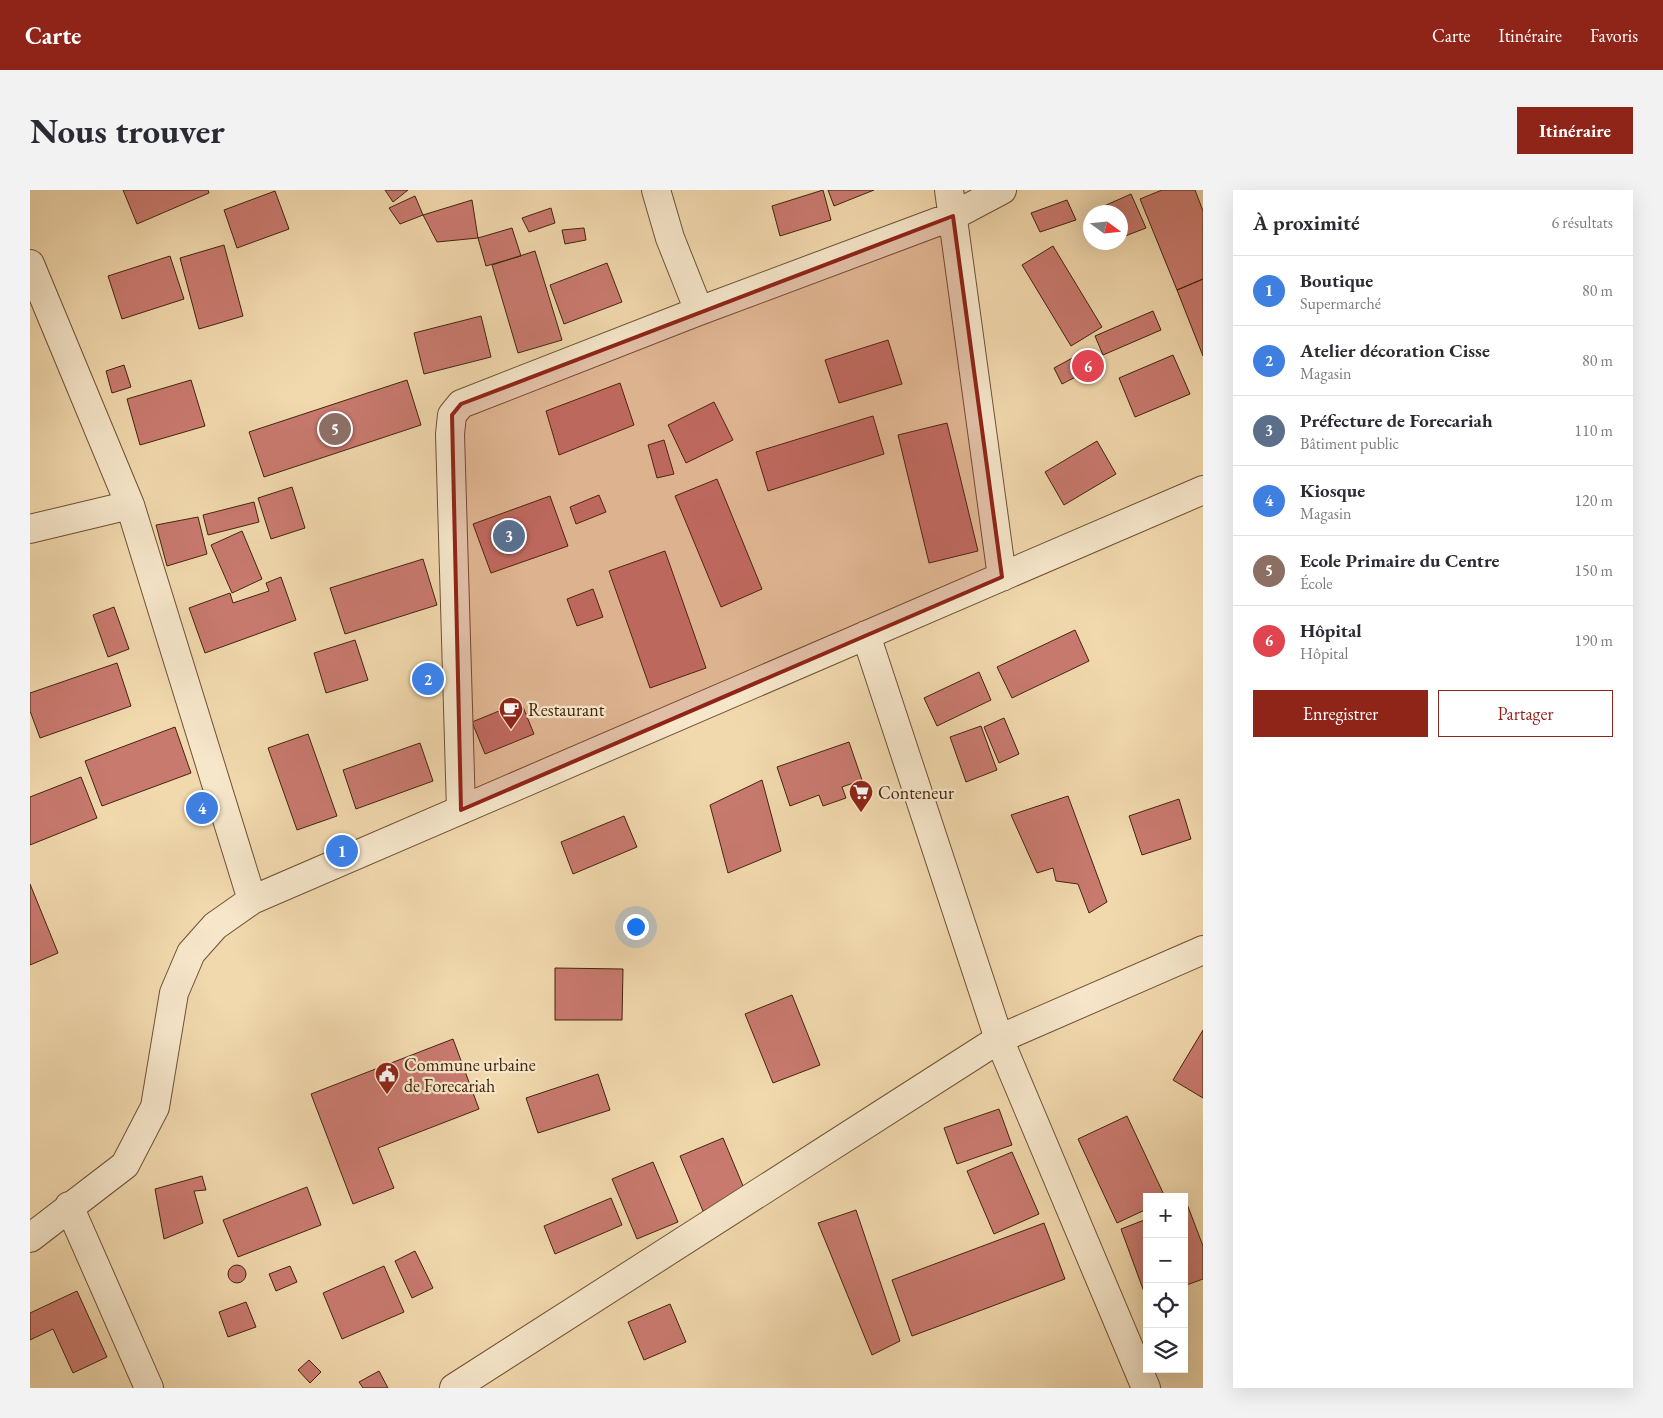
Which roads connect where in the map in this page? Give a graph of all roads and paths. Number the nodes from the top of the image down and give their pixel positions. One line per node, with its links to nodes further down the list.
1 (656, 190): 6 (street)
2 (948, 190): 4 (street)
3 (1002, 190): 4 (street)
4 (953, 216): 6 (street); 10 (street)
5 (30, 264): 8 (street)
6 (699, 311): 12 (street)
7 (1203, 490): 10 (street)
8 (130, 505): 9 (street); 13 (street)
9 (30, 529)
10 (1002, 577): 11 (street)
11 (866, 636): 12 (street); 15 (street)
12 (461, 810): 13 (street)
13 (252, 900): 16 (street)
14 (1203, 950): 15 (street)
15 (999, 1039): 19 (street); 20 (street)
16 (69, 1206): 17 (street); 18 (street)
17 (30, 1238)
18 (149, 1388)
19 (454, 1388)
20 (1146, 1388)

